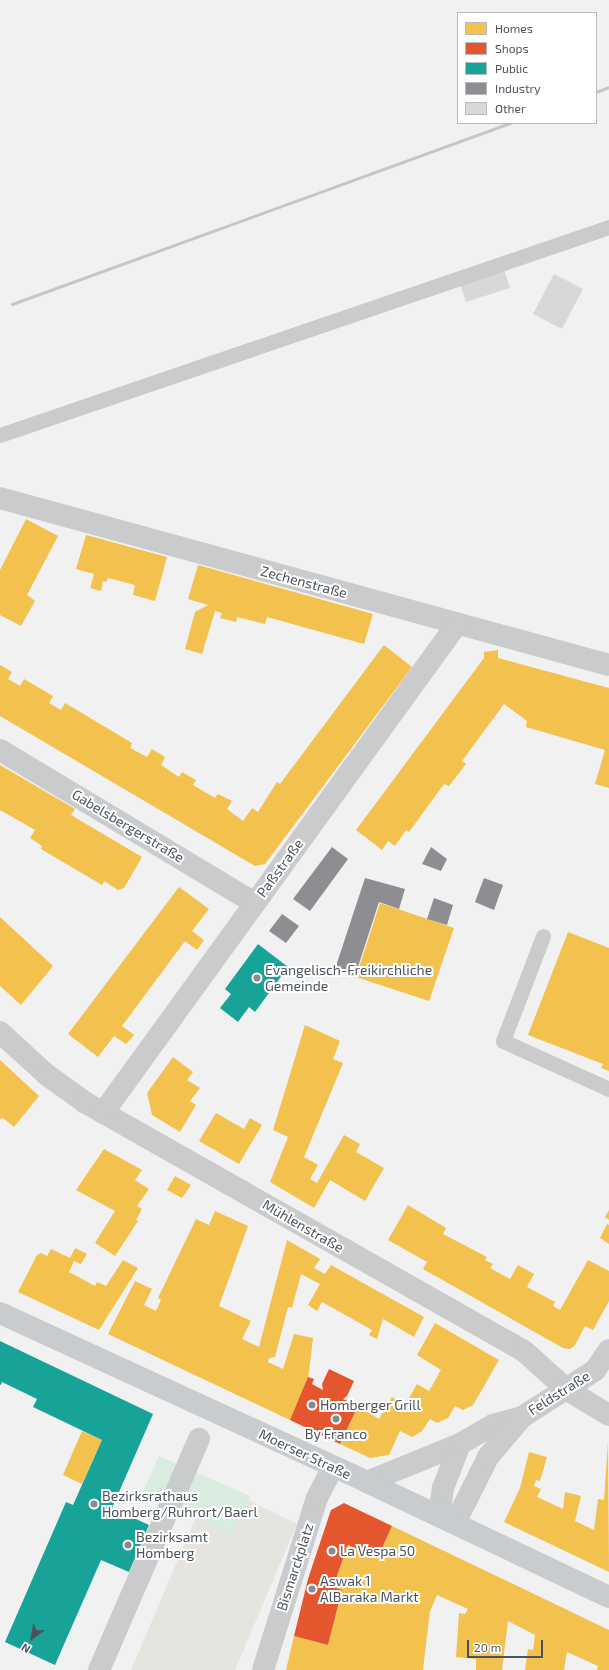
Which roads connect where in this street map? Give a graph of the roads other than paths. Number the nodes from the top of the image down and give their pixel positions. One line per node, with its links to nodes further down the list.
1 (609, 227): 2 (lane)
2 (0, 435)
3 (2, 503): 4 (street, Zechenstraße)
4 (457, 624): 5 (street, Zechenstraße); 7 (street, Paßstraße)
5 (609, 665)
6 (0, 750): 7 (street, Gabelsbergerstraße)
7 (255, 903): 11 (street, Paßstraße)
8 (543, 936): 10 (lane)
9 (0, 1032): 11 (street, Mühlenstraße)
10 (609, 1089)
11 (103, 1113): 14 (street, Mühlenstraße)
12 (0, 1313): 19 (street, Moerser Straße)
13 (609, 1350): 14 (street, Feldstraße)
14 (566, 1389): 15 (street, Mühlenstraße); 16 (street, Feldstraße)
15 (609, 1415)
16 (522, 1417): 18 (street, Feldstraße); 21 (street, Feldstraße)
17 (199, 1438): 23 (street)
18 (460, 1444): 20 (street, Feldstraße); 21 (street)
19 (333, 1467): 20 (street, Moerser Straße); 24 (street, Bismarckplatz)
20 (367, 1482): 21 (street, Moerser Straße)
21 (447, 1520): 22 (street, Moerser Straße)
22 (609, 1597)
23 (99, 1670)
24 (263, 1670)

